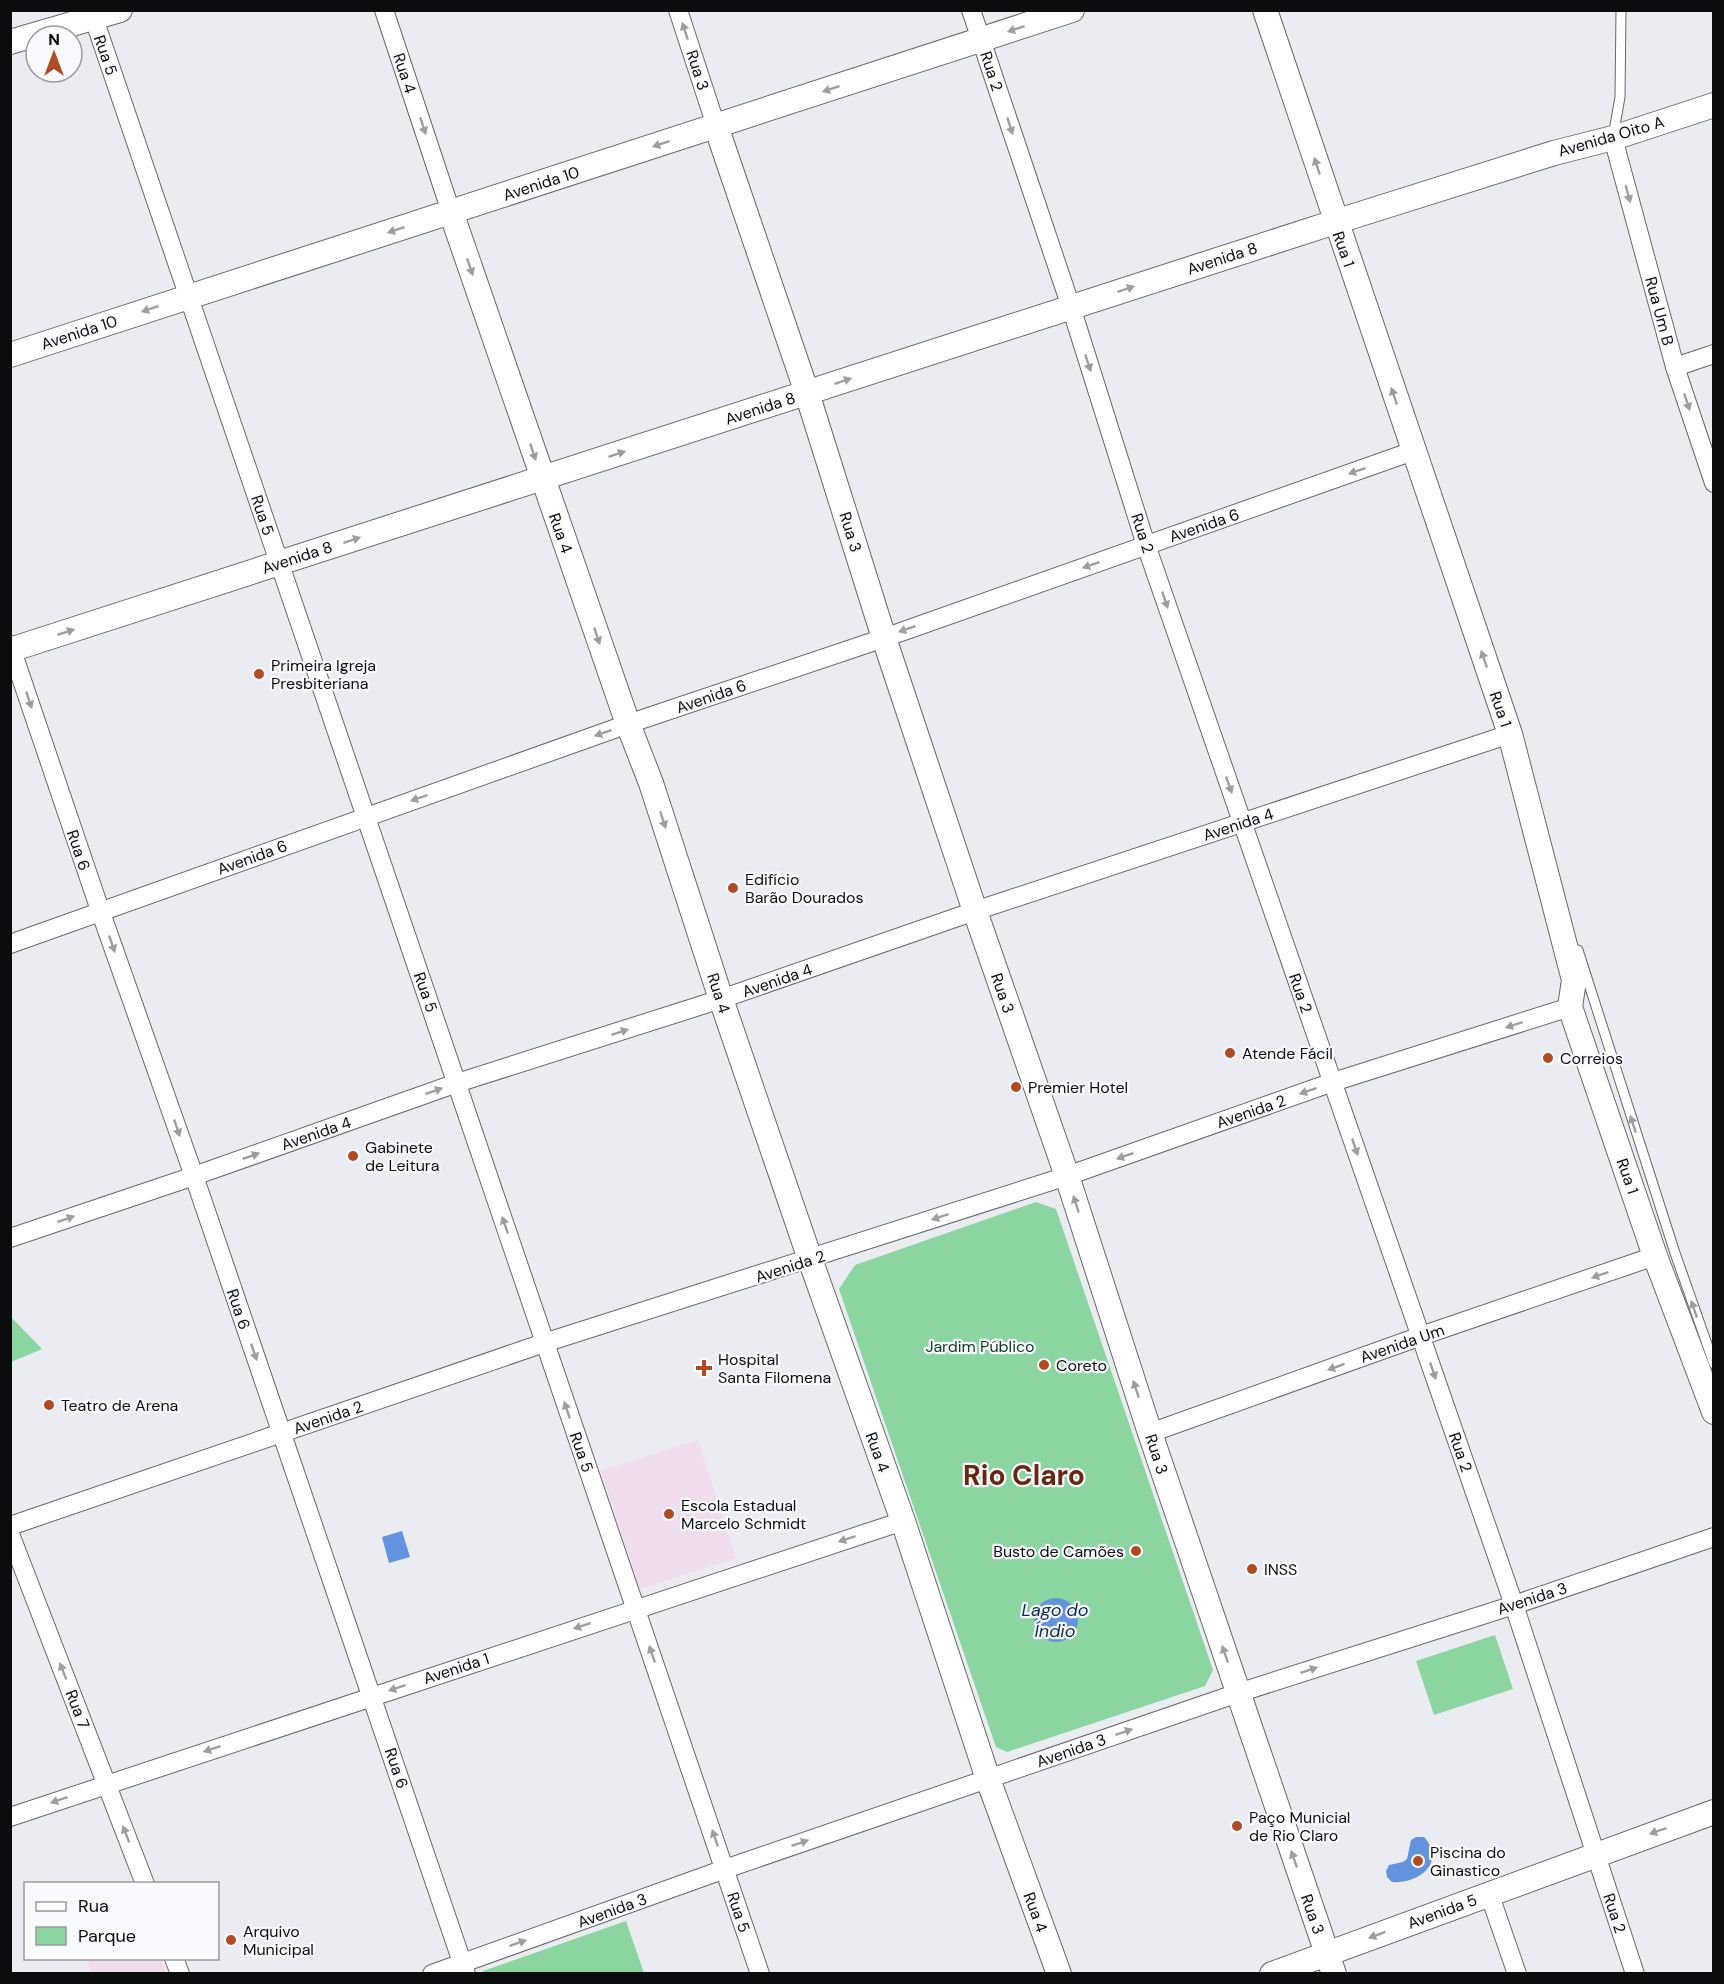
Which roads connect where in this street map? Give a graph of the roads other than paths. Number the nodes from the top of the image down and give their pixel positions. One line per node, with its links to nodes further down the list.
1 (120, 10): 8 (main road)
2 (384, 10): 15 (street, Rua 4, one-way to 15)
3 (678, 10): 12 (street, Rua 3, one-way to 3)
4 (971, 10): 9 (street, Rua 2)
5 (1072, 10): 9 (main road, Avenida 10, one-way to 9)
6 (1264, 10): 16 (main road, Rua 1, one-way to 6)
7 (1621, 10): 13 (lane)
8 (92, 14): 10 (main road); 17 (street, Rua 5)
9 (981, 40): 12 (main road, Avenida 10, one-way to 12); 18 (street, Rua 2, one-way to 18)
10 (10, 42)
11 (1713, 105): 13 (main road, Avenida Oito A)
12 (716, 126): 15 (main road, Avenida 10, one-way to 15); 22 (main road, Rua 3)
13 (1613, 138): 14 (main road, Avenida Oito A); 21 (street, Rua Um B, one-way to 21)
14 (1510, 168): 16 (main road, Avenida 8)
15 (451, 212): 17 (main road, Avenida 10, one-way to 17); 24 (main road, Rua 4, one-way to 24)
16 (1335, 222): 18 (main road, Avenida 8, one-way to 16); 23 (main road, Rua 1, one-way to 16)
17 (190, 296): 20 (main road, Avenida 10, one-way to 20); 27 (street, Rua 5)
18 (1071, 307): 22 (main road, Avenida 8, one-way to 18); 26 (street, Rua 2, one-way to 26)
19 (1713, 354): 21 (street)
20 (10, 355)
21 (1675, 367): 25 (street, Rua Um B, one-way to 25)
22 (807, 393): 24 (main road, Avenida 8, one-way to 22); 28 (main road, Rua 3)
23 (1413, 451): 26 (street, Avenida 6, one-way to 26); 31 (main road, Rua 1, one-way to 23)
24 (542, 478): 27 (main road, Avenida 8, one-way to 24); 30 (main road, Rua 4, one-way to 30)
25 (1713, 483)
26 (1146, 545): 28 (street, Avenida 6, one-way to 28); 34 (street, Rua 2, one-way to 34)
27 (279, 563): 29 (main road, Avenida 8, one-way to 27); 33 (street, Rua 5)
28 (884, 638): 30 (street, Avenida 6); 35 (main road, Rua 3)
29 (11, 648): 36 (street, Rua 6, one-way to 36)
30 (628, 724): 33 (street, Avenida 6, one-way to 33); 40 (main road, Rua 4, one-way to 40)
31 (1510, 734): 32 (main road, Rua 1); 34 (street, Avenida 4)
32 (1526, 796): 37 (lane); 41 (main road, Rua 1)
33 (367, 816): 36 (street, Avenida 6); 43 (street, Rua 5)
34 (1243, 822): 35 (street, Avenida 4); 42 (street, Rua 2)
35 (975, 911): 40 (street, Avenida 4); 45 (main road, Rua 3)
36 (101, 913): 39 (street, Avenida 6); 44 (street, Rua 6, one-way to 44)
37 (1569, 920)
38 (1576, 942): 51 (lane, one-way to 38)
39 (10, 944)
40 (721, 999): 43 (street, Avenida 4, one-way to 40); 48 (main road, Rua 4)
41 (1570, 1007): 42 (street, Avenida 2, one-way to 42); 47 (main road, Rua 1)
42 (1333, 1082): 45 (street, Avenida 2, one-way to 45); 49 (street, Rua 2, one-way to 49)
43 (457, 1083): 44 (street, Avenida 4, one-way to 43); 50 (street, Rua 5, one-way to 43)
44 (194, 1176): 46 (street, Avenida 4, one-way to 44); 53 (street, Rua 6, one-way to 53)
45 (1068, 1176): 48 (street, Avenida 2, one-way to 48); 54 (main road, Rua 3, one-way to 45)
46 (10, 1238)
47 (1655, 1256): 49 (street, Avenida Um, one-way to 49); 52 (main road, Rua 1)
48 (810, 1259): 50 (street, Avenida 2); 55 (main road, Rua 4)
49 (1421, 1336): 54 (street, Avenida Um, one-way to 54); 59 (street, Rua 2, one-way to 59)
50 (544, 1343): 53 (street, Avenida 2); 60 (street, Rua 5, one-way to 50)
51 (1713, 1364)
52 (1713, 1412)
53 (281, 1433): 56 (street, Avenida 2); 62 (street, Rua 6)
54 (1150, 1433): 61 (main road, Rua 3, one-way to 54)
55 (903, 1521): 60 (street, Avenida 1, one-way to 60); 63 (main road, Rua 4)
56 (10, 1526)
57 (10, 1534): 64 (street, Rua 7, one-way to 57)
58 (1713, 1537): 59 (street, Avenida 3)
59 (1514, 1605): 61 (street, Avenida 3, one-way to 59); 67 (street, Rua 2)
60 (636, 1608): 62 (street, Avenida 1, one-way to 62); 68 (street, Rua 5, one-way to 60)
61 (1238, 1693): 63 (street, Avenida 3, one-way to 61); 72 (main road, Rua 3, one-way to 61)
62 (373, 1696): 64 (street, Avenida 1, one-way to 64); 73 (street, Rua 6)
63 (988, 1779): 68 (street, Avenida 3, one-way to 63); 77 (main road, Rua 4)
64 (107, 1784): 66 (street, Avenida 1, one-way to 66); 69 (street, Rua 7, one-way to 64)
65 (1713, 1812): 67 (main road, Avenida 5, one-way to 67)
66 (10, 1816)
67 (1596, 1853): 70 (main road, Avenida 5); 80 (street, Rua 2)
68 (725, 1869): 73 (street, Avenida 3, one-way to 68); 76 (street, Rua 5)
69 (144, 1882)
70 (1489, 1893): 72 (main road, Avenida 5, one-way to 72); 79 (street)
71 (174, 1960): 74 (street)
72 (1330, 1963): 78 (main road, Avenida 5)
73 (464, 1968): 75 (street, Avenida 3)
74 (180, 1974)
75 (432, 1974)
76 (760, 1974)
77 (1059, 1974)
78 (1272, 1974)
79 (1517, 1974)
80 (1635, 1974)

